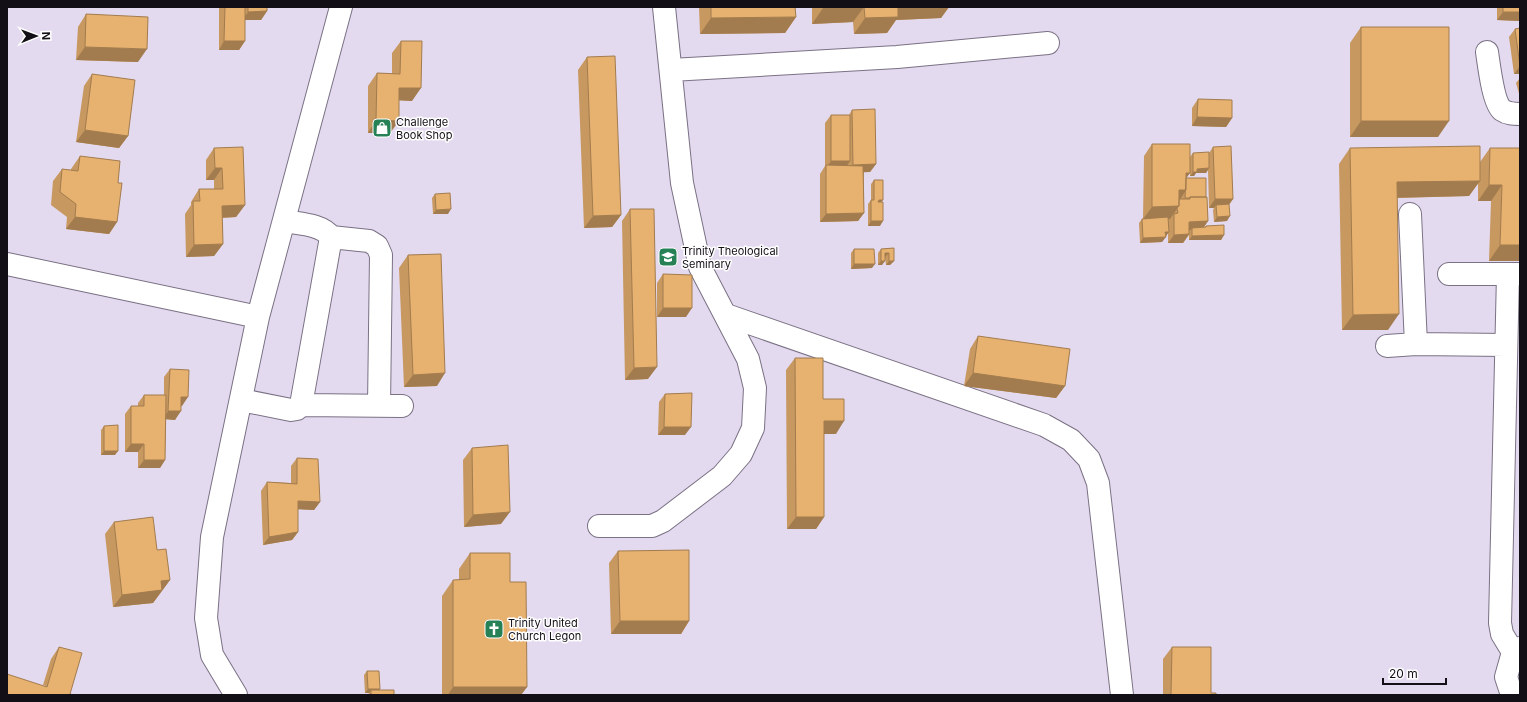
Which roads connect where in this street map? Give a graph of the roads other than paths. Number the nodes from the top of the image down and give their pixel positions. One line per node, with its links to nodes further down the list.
1 (341, 7): 8 (street)
2 (664, 7): 5 (street)
3 (1048, 43): 5 (street)
4 (1487, 52): 6 (street)
5 (671, 70): 13 (street)
6 (1520, 114)
7 (1410, 214): 15 (street)
8 (284, 221): 9 (street); 14 (street)
9 (331, 237): 19 (street); 20 (street)
10 (7, 264): 14 (street)
11 (1449, 274): 12 (street)
12 (1514, 274): 16 (street)
13 (726, 315): 22 (street); 25 (street)
14 (258, 317): 18 (street)
15 (1416, 344): 16 (street); 17 (street)
16 (1506, 345): 23 (street)
17 (1387, 346)
18 (241, 400): 19 (street); 24 (street)
19 (301, 406): 20 (street)
20 (378, 406): 21 (street)
21 (402, 406)
22 (599, 526)
23 (1516, 650): 26 (street)
24 (236, 695)
25 (1122, 695)
26 (1512, 695)

